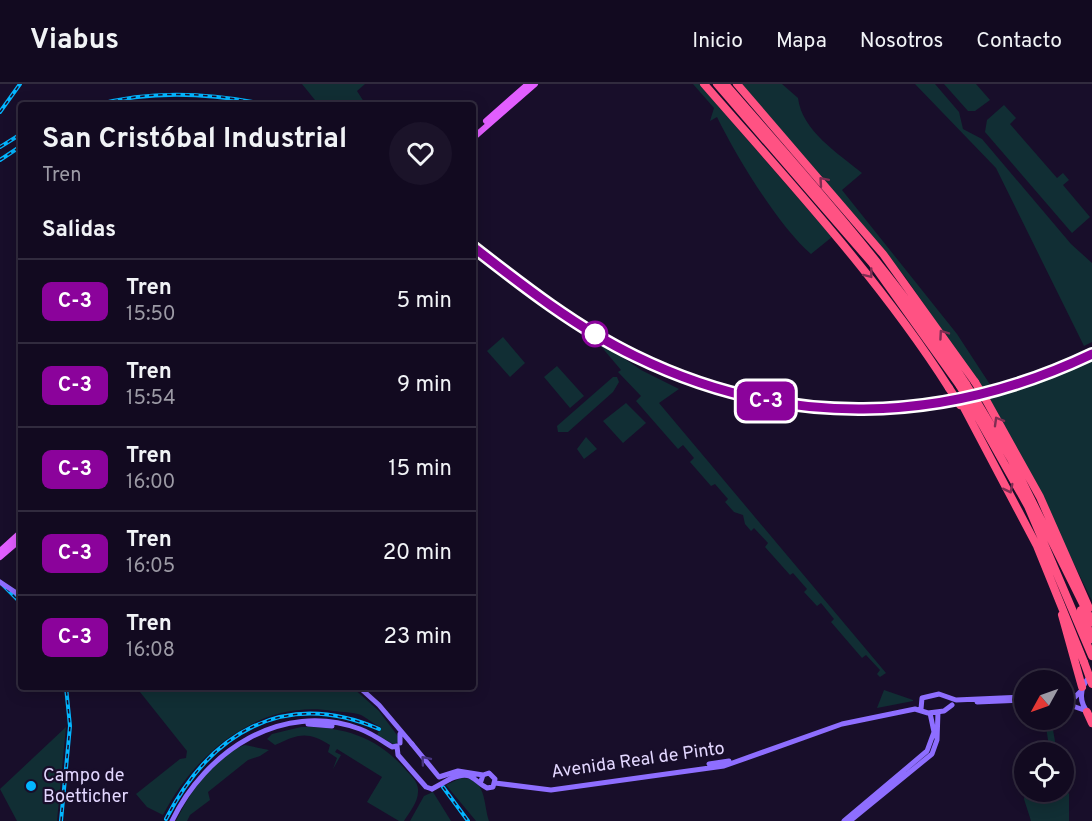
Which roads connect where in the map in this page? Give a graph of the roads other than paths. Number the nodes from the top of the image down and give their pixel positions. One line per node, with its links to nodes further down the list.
1 (528, 84): 8 (main road)
2 (535, 84): 9 (main road)
3 (704, 84): 7 (highway)
4 (717, 84): 10 (highway)
5 (725, 84): 12 (highway)
6 (738, 84): 11 (highway, one-way to 6)
7 (717, 98): 10 (highway); 13 (highway, one-way to 13)
8 (476, 130)
9 (476, 136)
10 (802, 181): 12 (highway)
11 (842, 204): 12 (highway); 22 (highway, one-way to 11, bridge)
12 (924, 327): 13 (highway); 13 (highway)
13 (957, 386): 14 (highway, bridge); 14 (highway, bridge)
14 (967, 403): 18 (highway); 20 (highway, one-way to 20); 28 (highway)
15 (18, 537): 17 (main road)
16 (18, 537): 19 (main road)
17 (0, 551)
18 (1057, 552): 26 (highway); 27 (highway)
19 (0, 557)
20 (1049, 573): 30 (highway, bridge); 31 (highway)
21 (0, 581): 23 (main road, bridge)
22 (1081, 586): 24 (highway); 25 (highway)
23 (18, 593)
24 (1092, 607)
25 (1092, 615)
26 (1092, 622)
27 (1092, 639)
28 (1092, 656)
29 (1092, 674): 31 (main road)
30 (1092, 684)
31 (1082, 689): 34 (main road); 41 (main road)
32 (360, 690): 45 (main road, bridge)
33 (361, 690): 44 (main road, bridge)
34 (1074, 698)
35 (1014, 699): 36 (main road)
36 (951, 701): 37 (main road); 40 (main road)
37 (921, 706): 39 (main road); 51 (main road, Avenida Real de Pinto); 51 (main road, Avenida Real de Pinto)
38 (1074, 706): 41 (main road)
39 (930, 712): 40 (main road); 54 (main road)
40 (938, 712): 55 (main road)
41 (1088, 713): 42 (highway)
42 (1092, 723)
43 (375, 738): 45 (main road); 46 (main road); 53 (main road)
44 (412, 744): 45 (main road, bridge); 49 (main road, one-way to 44)
45 (398, 745): 46 (main road)
46 (398, 755): 52 (main road)
47 (483, 775): 48 (main road); 50 (main road); 51 (main road)
48 (450, 776): 49 (main road); 50 (main road); 52 (main road, bridge)
49 (439, 777): 52 (main road, bridge)
50 (481, 781): 51 (main road)
51 (495, 781)
52 (439, 785)
53 (172, 821)
54 (844, 821)
55 (850, 821)

